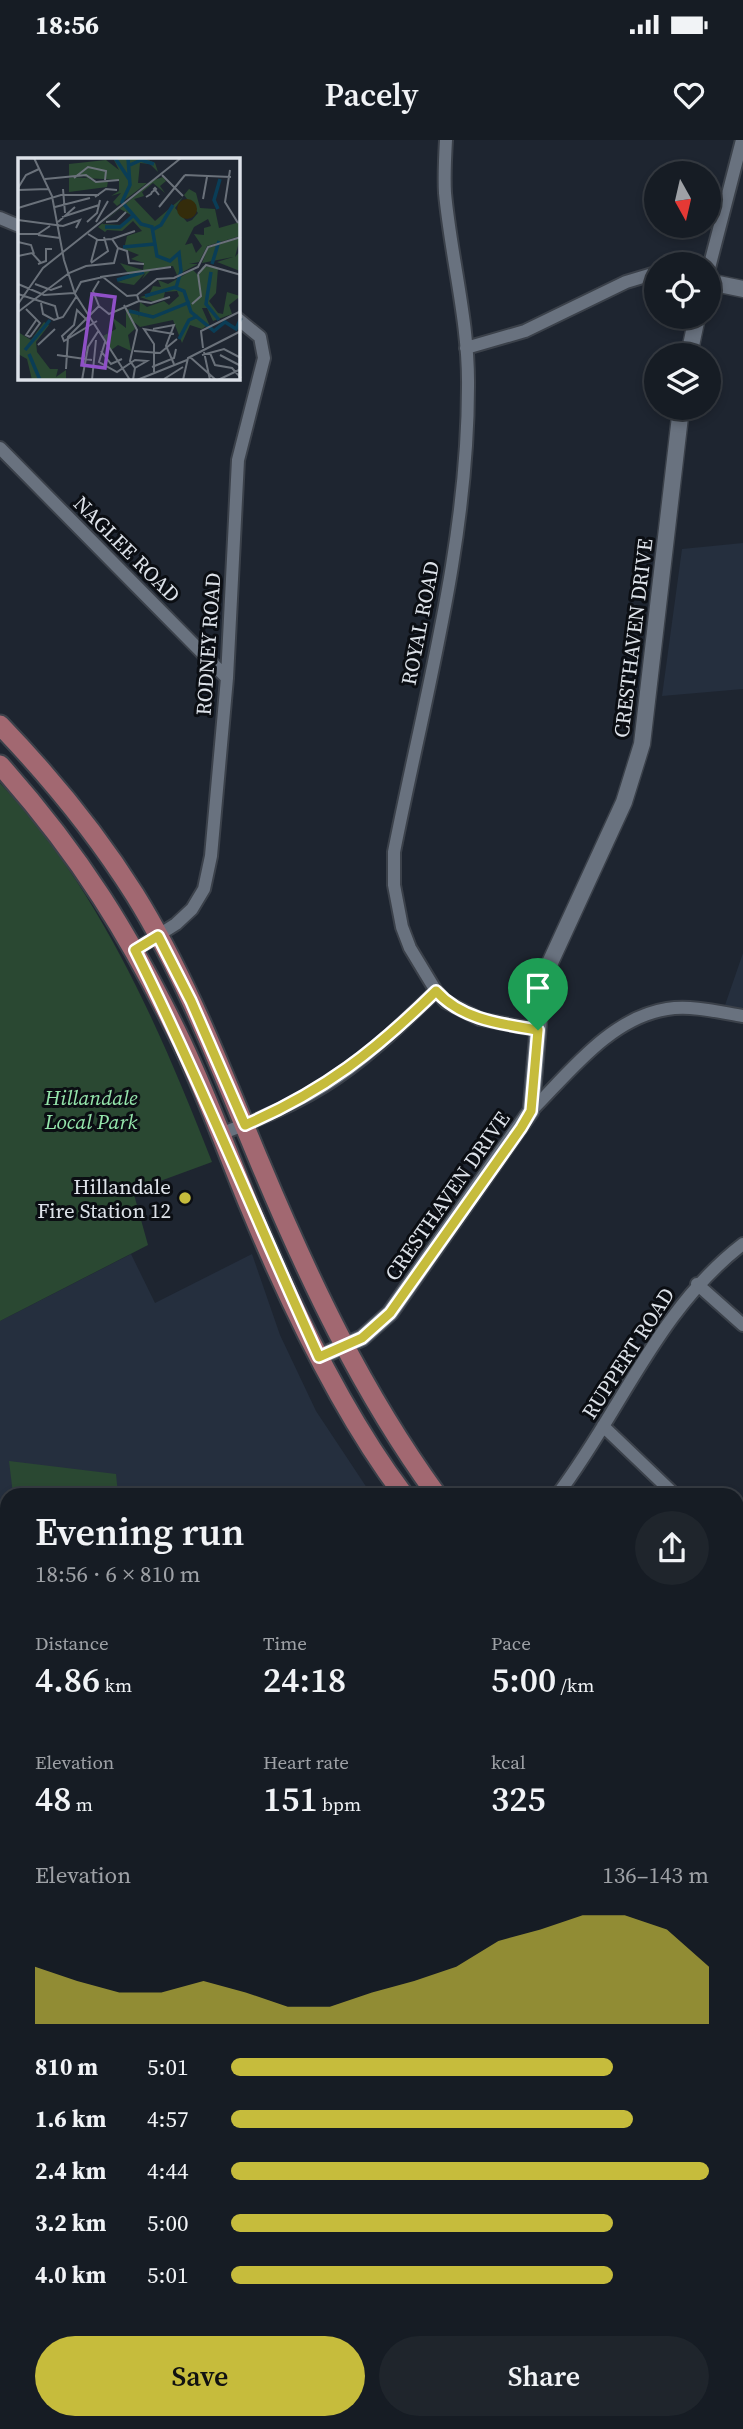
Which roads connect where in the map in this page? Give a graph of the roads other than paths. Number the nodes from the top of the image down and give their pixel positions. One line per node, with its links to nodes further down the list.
1 (446, 140): 10 (street, ROYAL ROAD)
2 (742, 140): 5 (street)
3 (0, 218): 4 (street)
4 (18, 226)
5 (713, 252)
6 (644, 277): 10 (street)
7 (721, 284): 8 (street)
8 (743, 289)
9 (240, 320): 13 (street, RODNEY ROAD)
10 (466, 348): 18 (street, ROYAL ROAD)
11 (680, 420): 20 (street, CRESTHAVEN DRIVE)
12 (0, 448): 13 (street, NAGLEE ROAD)
13 (227, 678): 16 (street, RODNEY ROAD)
14 (0, 725): 16 (main road)
15 (0, 765): 17 (main road)
16 (158, 936): 17 (street, RODNEY ROAD); 22 (main road)
17 (135, 950): 23 (main road)
18 (436, 991): 20 (street, ROYAL ROAD); 22 (street)
19 (743, 1016): 21 (street)
20 (538, 1030): 21 (street, CRESTHAVEN DRIVE)
21 (531, 1111): 27 (street, CRESTHAVEN DRIVE)
22 (245, 1125): 23 (street); 27 (main road)
23 (220, 1134): 28 (main road)
24 (743, 1244): 25 (street, RUPPERT ROAD)
25 (697, 1284): 26 (street); 29 (street, RUPPERT ROAD)
26 (743, 1325)
27 (343, 1347): 28 (street, CRESTHAVEN DRIVE); 31 (main road)
28 (319, 1357): 30 (main road)
29 (603, 1426): 32 (street, RUPPERT ROAD); 33 (street)
30 (399, 1488)
31 (432, 1488)
32 (562, 1488)
33 (668, 1488)

